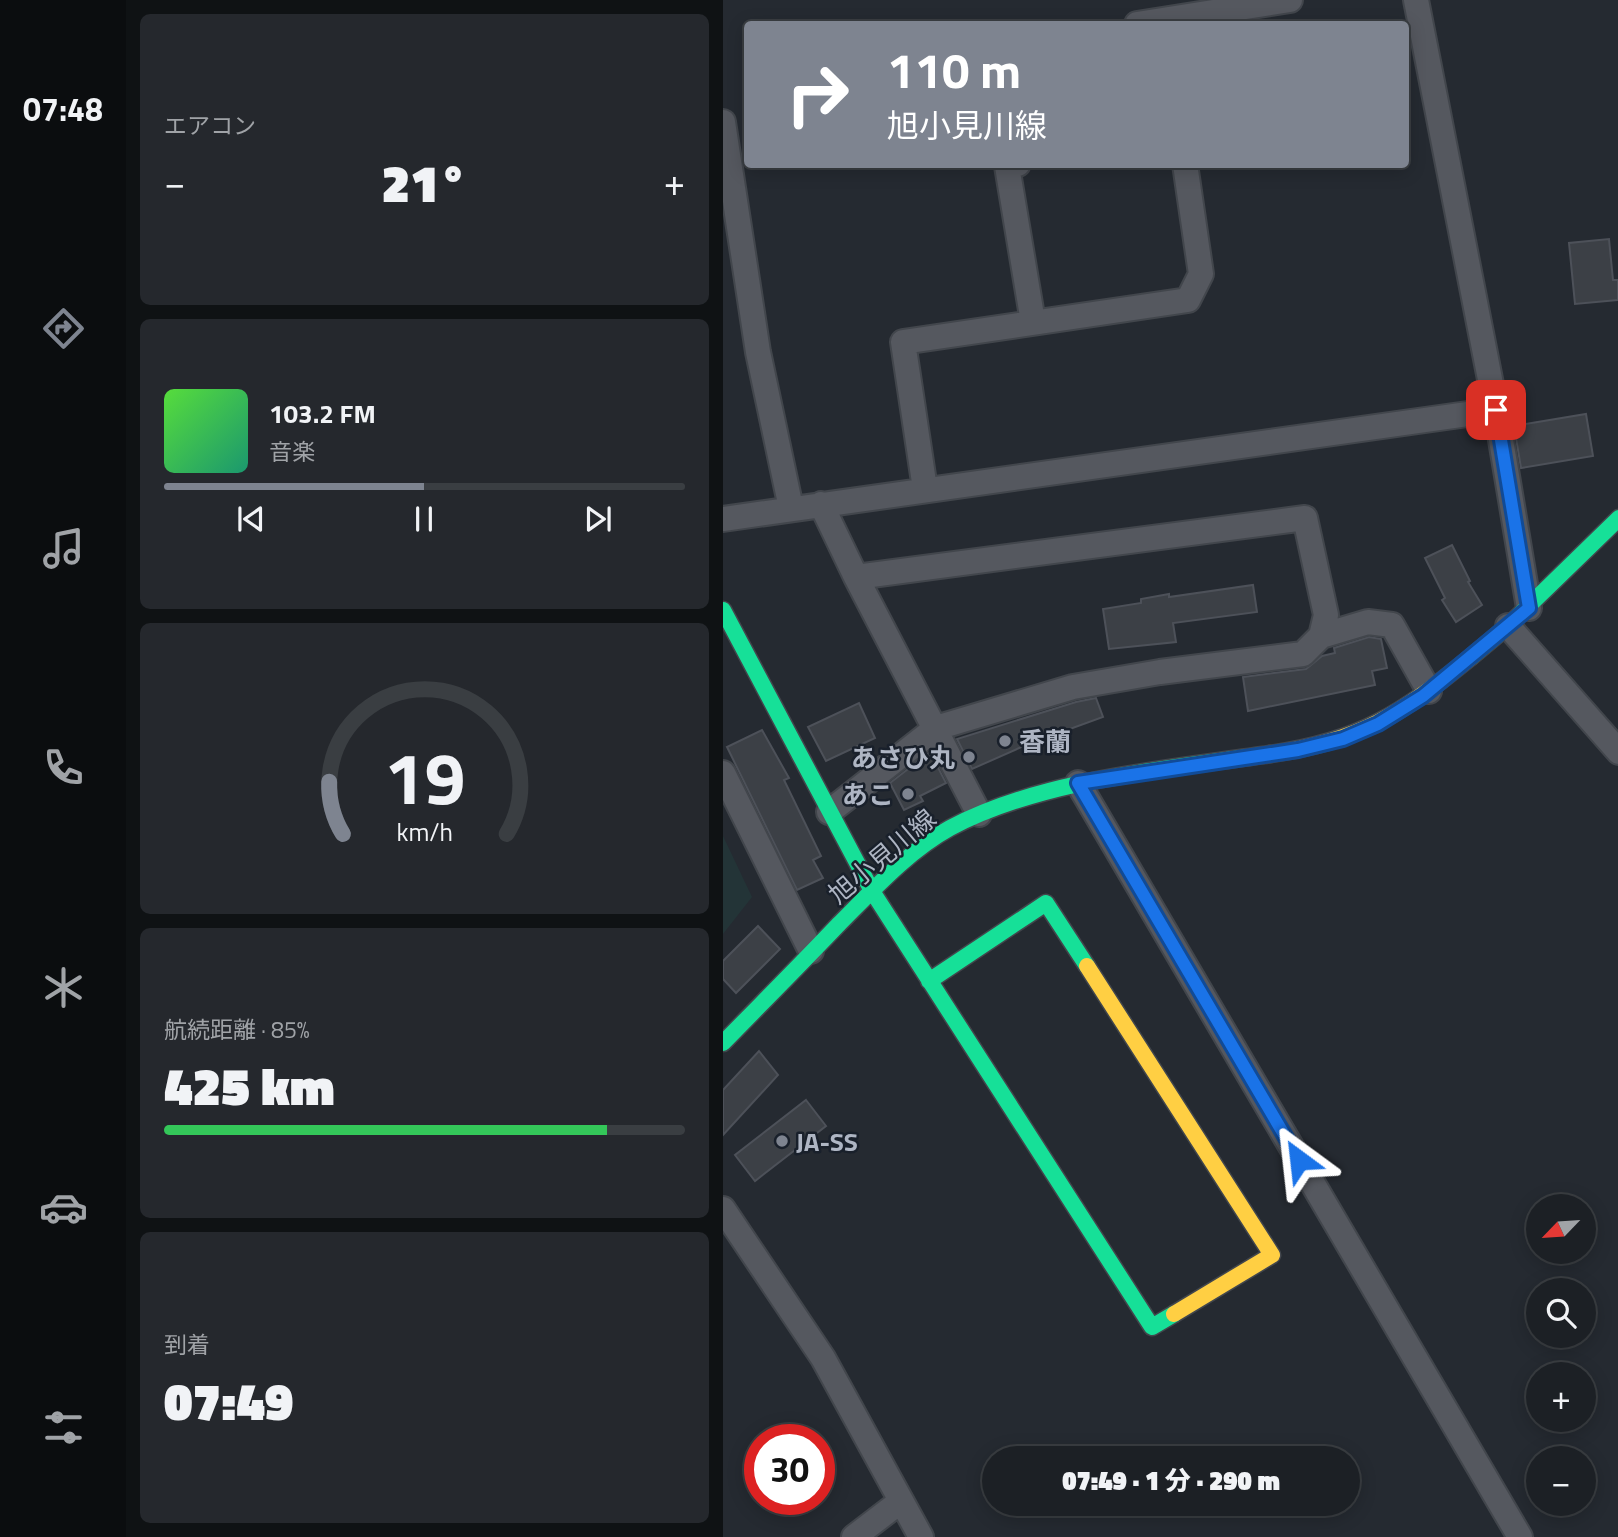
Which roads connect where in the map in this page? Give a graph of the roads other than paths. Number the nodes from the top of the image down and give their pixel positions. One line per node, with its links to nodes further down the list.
1 (1290, 0): 3 (street)
2 (1416, 0): 9 (street)
3 (1236, 4): 4 (street)
4 (1158, 21)
5 (723, 122): 12 (street)
6 (1007, 168): 8 (street)
7 (1186, 168): 8 (street)
8 (1033, 323): 10 (street)
9 (1496, 410): 10 (street); 16 (street)
10 (925, 489): 11 (street)
11 (821, 504): 12 (street); 15 (street)
12 (791, 508): 14 (street)
13 (1618, 518): 16 (street, 旭小見川線)
14 (723, 519)
15 (856, 577): 19 (street); 21 (street)
16 (1529, 608): 18 (street, 旭小見川線)
17 (723, 610): 25 (street)
18 (1508, 626): 20 (street, 旭小見川線); 22 (street)
19 (1321, 636): 20 (street); 21 (street)
20 (1429, 691): 24 (street, 旭小見川線)
21 (936, 728): 25 (street); 26 (street)
22 (1618, 752)
23 (723, 773): 28 (street)
24 (1078, 783): 26 (street, 旭小見川線); 35 (street)
25 (829, 811): 27 (street)
26 (979, 814): 27 (street, 旭小見川線)
27 (872, 891): 28 (street, 旭小見川線); 29 (street)
28 (811, 951): 30 (street, 旭小見川線)
29 (929, 981): 29 (street)
30 (723, 1043)
31 (723, 1209): 32 (street)
32 (901, 1502): 33 (street); 34 (street)
33 (854, 1537)
34 (921, 1537)
35 (1520, 1537)

